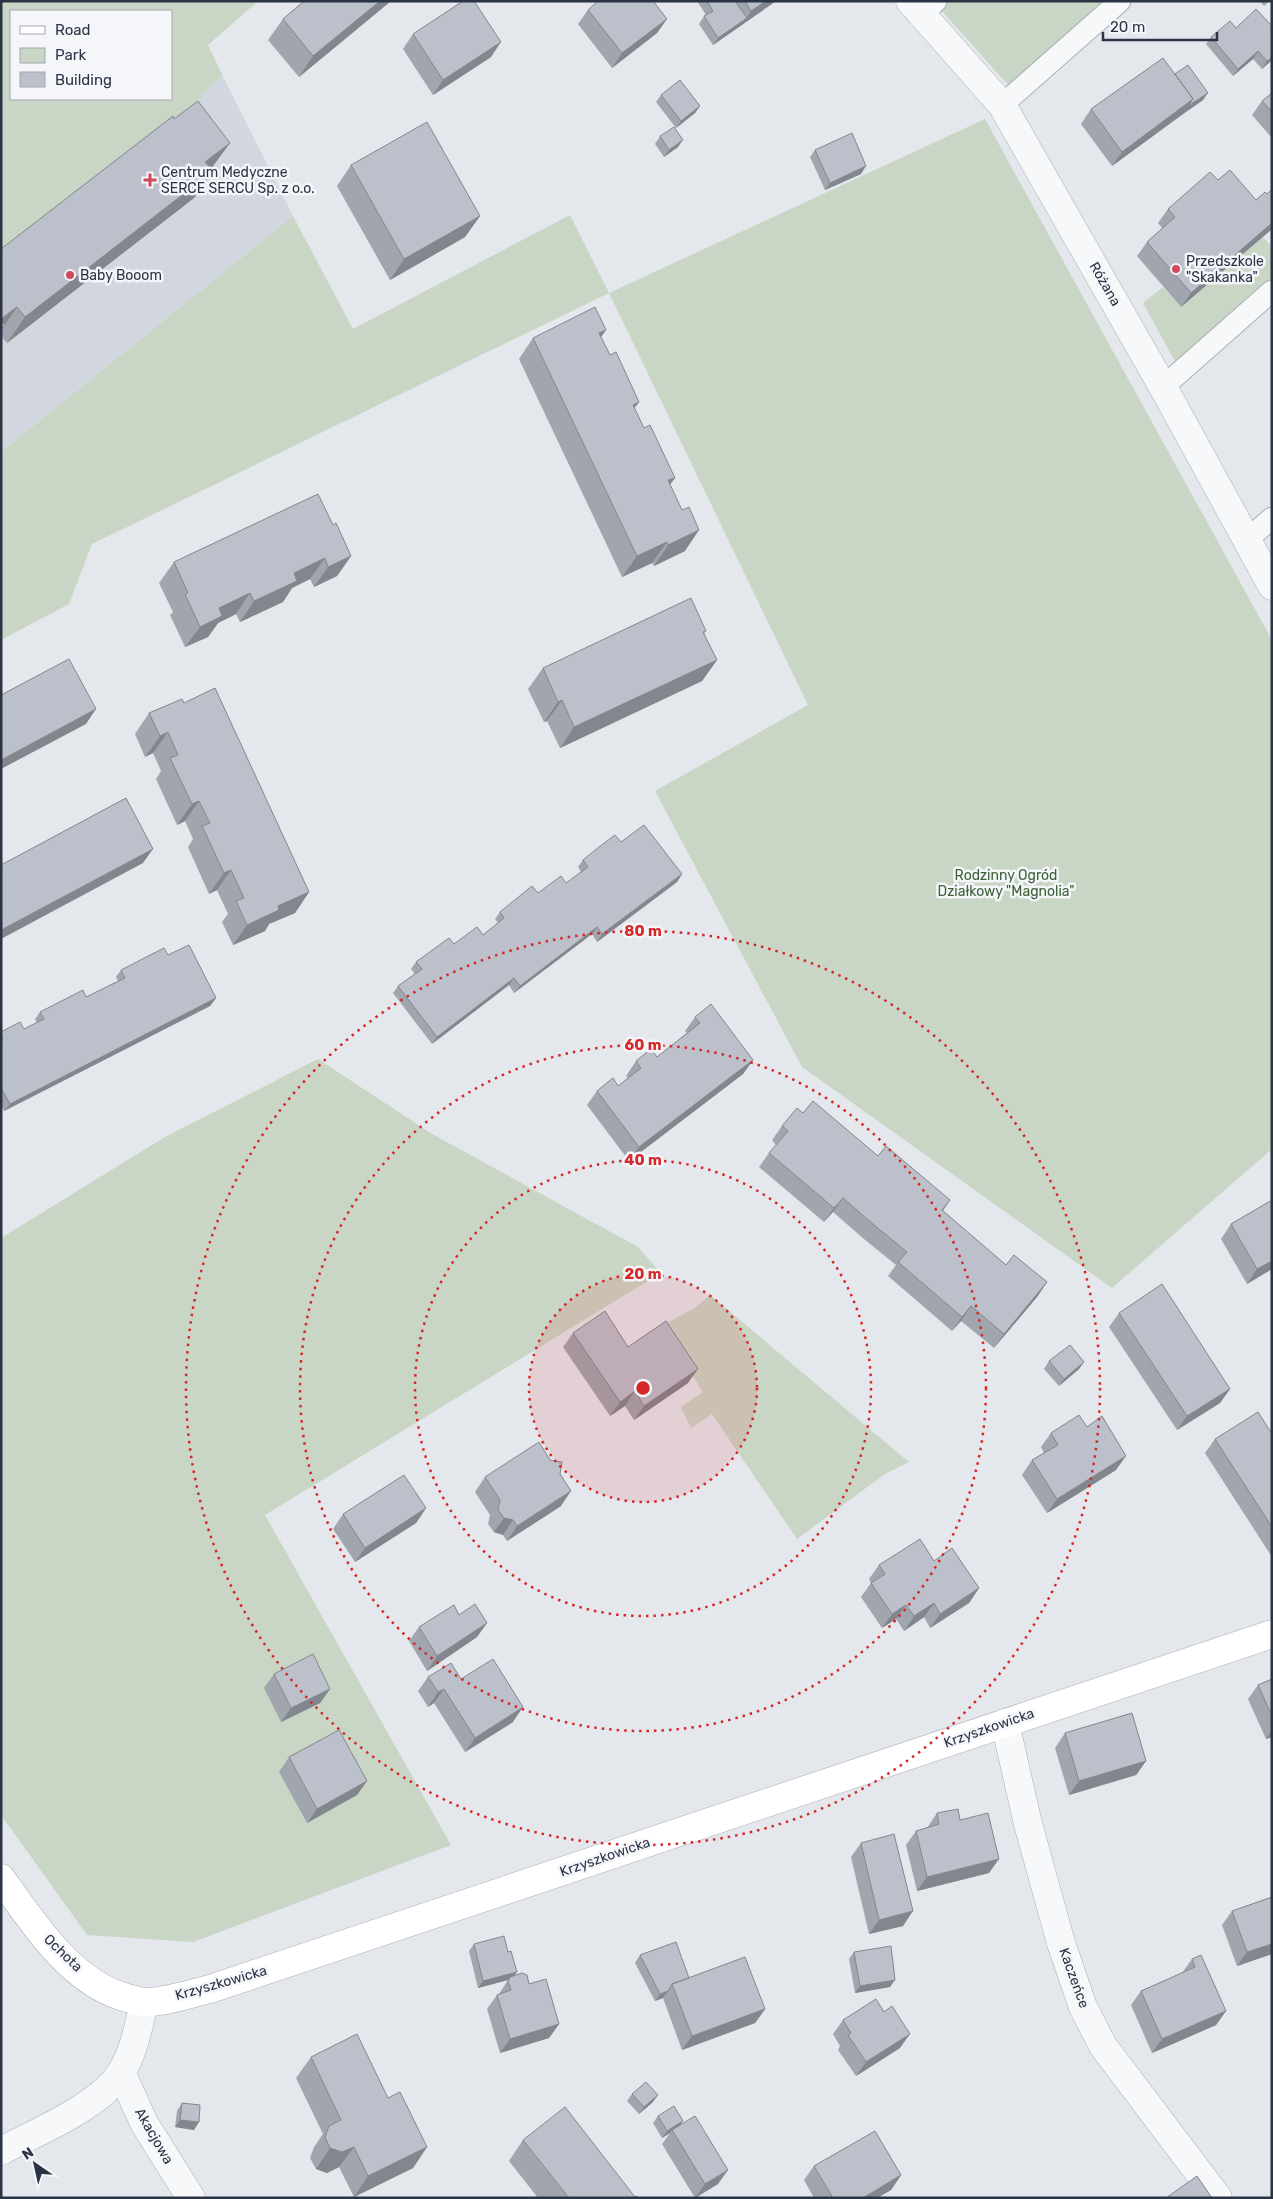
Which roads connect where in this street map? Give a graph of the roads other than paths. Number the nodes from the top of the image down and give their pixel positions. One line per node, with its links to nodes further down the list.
1 (1120, 1): 3 (lane)
2 (923, 6): 3 (street, Różana)
3 (1002, 105): 5 (street, Różana)
4 (1272, 291): 5 (lane)
5 (1163, 387): 7 (street, Różana)
6 (1272, 518): 7 (lane)
7 (1247, 540): 8 (street, Różana)
8 (1272, 586)
9 (1272, 1634): 10 (street, Krzyszkowicka)
10 (1005, 1723): 12 (street, Krzyszkowicka); 16 (street, Kaczeńce)
11 (1, 1878): 12 (street, Ochota)
12 (144, 2002): 13 (street)
13 (122, 2072): 14 (street); 15 (street, Akacjowa)
14 (1, 2151)
15 (191, 2198)
16 (1218, 2198)

